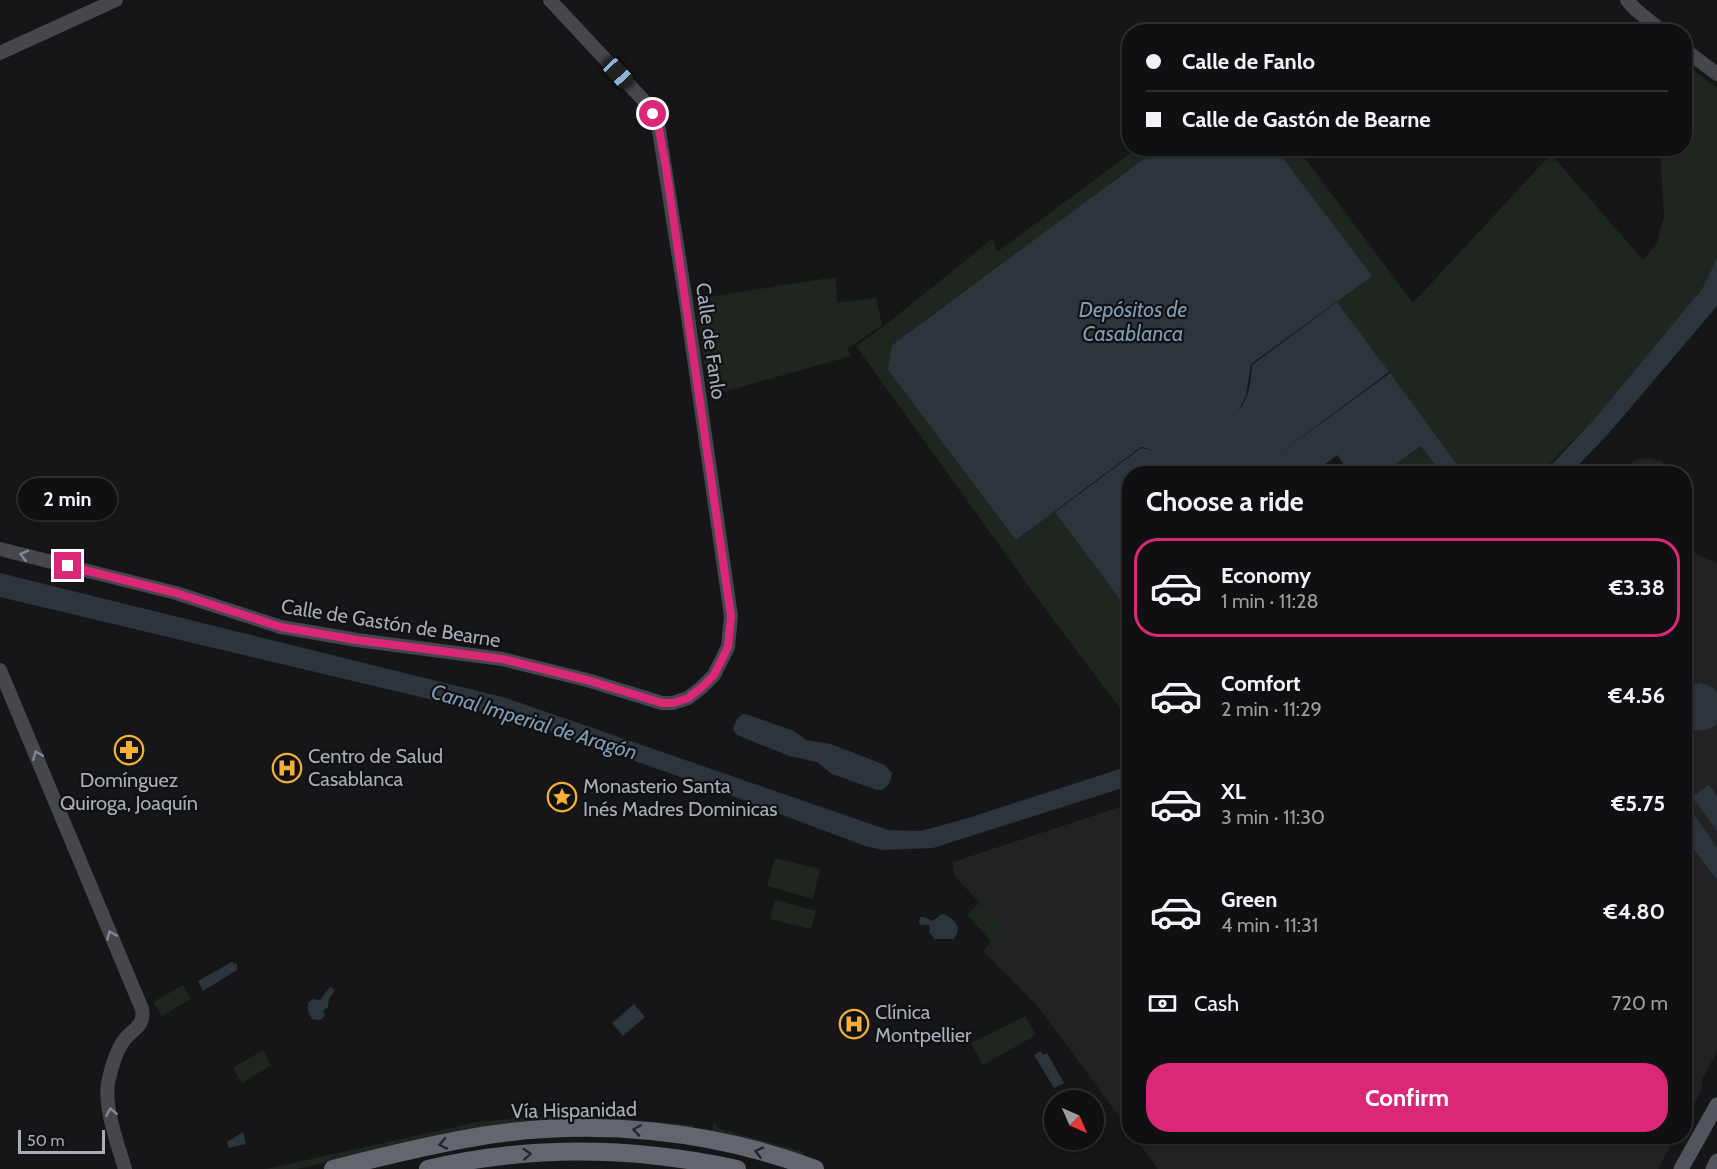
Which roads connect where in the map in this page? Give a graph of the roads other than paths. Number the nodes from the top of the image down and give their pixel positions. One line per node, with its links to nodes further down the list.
1 (116, 0): 6 (street)
2 (550, 0): 11 (street, Calle de Fanlo)
3 (1618, 0): 4 (street)
4 (1631, 5): 5 (street)
5 (1654, 24)
6 (0, 53)
7 (1692, 55): 8 (street)
8 (1717, 74)
9 (0, 549): 11 (street, Calle de Gastón de Bearne, one-way to 9)
10 (0, 670): 14 (street, one-way to 10)
11 (673, 703)
12 (1717, 1105): 19 (main road)
13 (1717, 1161): 20 (main road)
14 (125, 1169)
15 (333, 1169): 18 (highway, Vía Hispanidad, one-way to 15)
16 (428, 1169): 17 (highway, Vía Hispanidad, one-way to 17)
17 (737, 1169)
18 (815, 1169)
19 (1681, 1169)
20 (1713, 1169)

